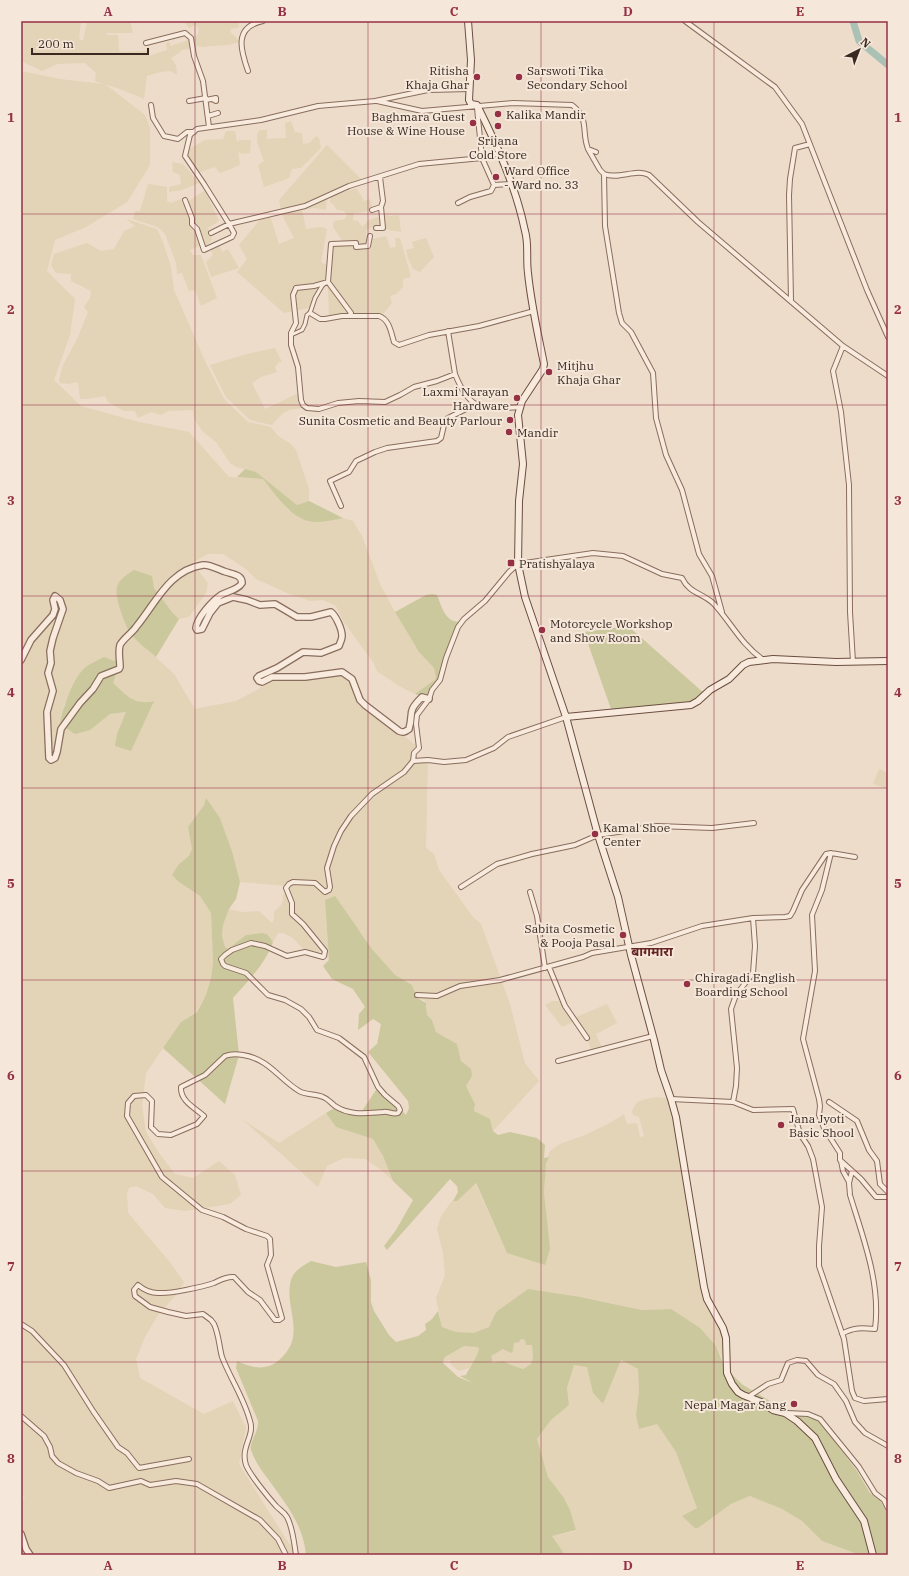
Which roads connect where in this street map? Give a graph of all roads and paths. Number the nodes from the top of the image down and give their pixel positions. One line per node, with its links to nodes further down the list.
1 (263, 21): 5 (street)
2 (468, 21): 6 (main road)
3 (685, 21): 17 (street)
4 (146, 43): 7 (street)
5 (248, 71)
6 (471, 89): 10 (street); 12 (main road)
7 (206, 99): 8 (street); 9 (street); 14 (street)
8 (212, 99)
9 (189, 101)
10 (375, 101): 12 (street); 15 (street)
11 (151, 105): 16 (street)
12 (477, 105): 18 (street); 20 (main road); 21 (street)
13 (218, 113): 14 (street)
14 (208, 116): 15 (street)
15 (209, 127): 16 (street)
16 (194, 132): 30 (street)
17 (810, 144): 35 (street); 41 (street)
18 (588, 149): 19 (street); 22 (street)
19 (596, 152)
20 (500, 153): 21 (street); 24 (main road)
21 (482, 158): 23 (street); 25 (street)
22 (604, 174): 35 (street); 49 (street)
23 (380, 177): 28 (street); 30 (street)
24 (512, 184): 25 (street); 36 (main road)
25 (494, 185): 27 (street)
26 (185, 200): 30 (street)
27 (458, 203)
28 (381, 207): 29 (street); 31 (street)
29 (372, 210)
30 (229, 224): 32 (street)
31 (376, 228)
32 (211, 233)
33 (370, 236): 34 (street)
34 (328, 282): 37 (street); 38 (street); 40 (street)
35 (791, 300): 42 (street)
36 (534, 311): 39 (street); 46 (main road)
37 (310, 313): 38 (street); 40 (street)
38 (350, 316): 39 (street)
39 (448, 331): 43 (street)
40 (291, 335): 43 (street)
41 (888, 337)
42 (843, 346): 44 (street); 53 (street)
43 (455, 374): 45 (street)
44 (888, 376)
45 (476, 404): 46 (street); 47 (street)
46 (520, 407): 48 (main road)
47 (341, 506)
48 (518, 564): 49 (street); 54 (street); 55 (main road)
49 (722, 614): 50 (street)
50 (762, 659): 53 (main road); 55 (main road)
51 (21, 660): 54 (street)
52 (888, 661): 53 (main road)
53 (853, 662)
54 (429, 699): 56 (street)
55 (566, 717): 56 (street); 58 (main road)
56 (413, 761): 90 (street)
57 (754, 823): 58 (street)
58 (598, 835): 61 (street); 64 (main road)
59 (831, 853): 60 (street); 63 (street); 73 (street)
60 (855, 857)
61 (461, 887)
62 (530, 892): 65 (street)
63 (753, 918): 64 (street); 71 (street)
64 (629, 947): 65 (street); 67 (main road)
65 (547, 967): 66 (street); 68 (street)
66 (417, 995)
67 (653, 1036): 69 (street); 70 (main road)
68 (587, 1038)
69 (558, 1061)
70 (671, 1099): 71 (street); 80 (main road)
71 (733, 1102): 79 (street)
72 (829, 1102): 76 (street)
73 (840, 1160): 74 (street); 75 (street)
74 (852, 1171): 75 (street); 77 (street)
75 (849, 1183): 79 (street)
76 (888, 1192)
77 (888, 1198)
78 (21, 1324): 85 (street)
79 (842, 1334): 81 (street)
80 (748, 1397): 82 (main road); 84 (street)
81 (888, 1399)
82 (785, 1413): 86 (street); 91 (main road)
83 (21, 1416): 89 (street)
84 (888, 1446)
85 (189, 1459)
86 (888, 1508)
87 (21, 1534): 88 (street)
88 (30, 1555)
89 (286, 1555)
90 (296, 1555)
91 (873, 1555)

